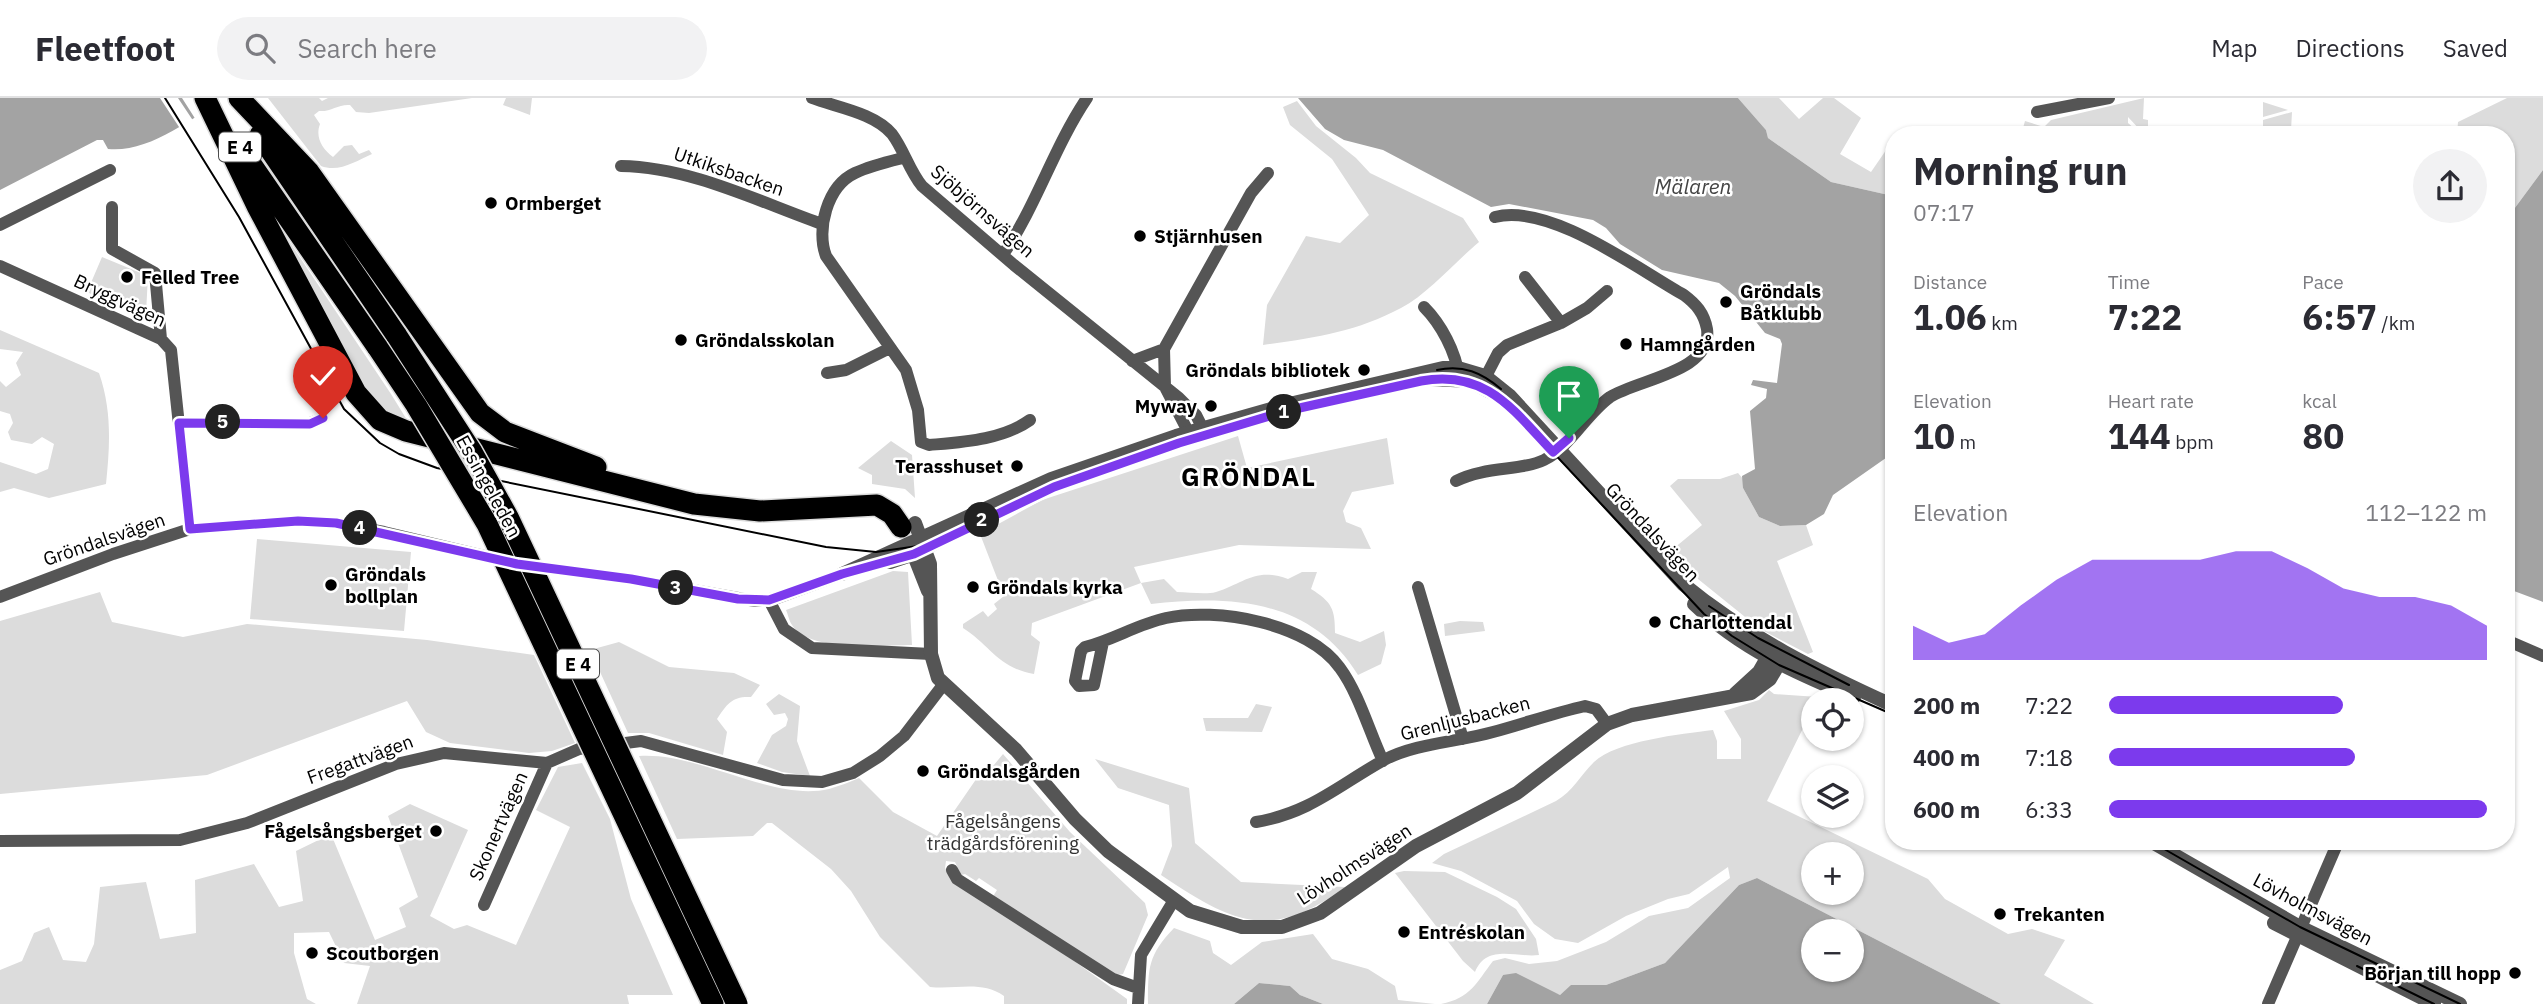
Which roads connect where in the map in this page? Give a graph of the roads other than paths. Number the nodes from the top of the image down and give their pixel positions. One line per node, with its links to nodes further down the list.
1 (205, 98): 12 (highway)
2 (237, 98): 11 (highway)
3 (812, 98): 7 (street, Sjöbjörnsvägen)
4 (1087, 98): 17 (street)
5 (2109, 98): 6 (street)
6 (2037, 112)
7 (903, 158): 15 (street); 17 (street, Sjöbjörnsvägen)
8 (621, 166): 15 (street, Utkiksbacken)
9 (110, 170): 16 (street)
10 (1268, 173): 25 (street)
11 (301, 177): 38 (highway); 66 (highway, Essingeleden / E 4, bridge)
12 (265, 201): 38 (highway); 65 (highway, Essingeleden / E 4, bridge)
13 (112, 207): 23 (street)
14 (1495, 217): 35 (street)
15 (822, 224): 24 (street)
16 (0, 225)
17 (1003, 253): 26 (street, Sjöbjörnsvägen)
18 (0, 266): 23 (street, Bryggvägen)
19 (1525, 278): 22 (street)
20 (1607, 292): 22 (street)
21 (1424, 307): 28 (street)
22 (1561, 323): 29 (street)
23 (161, 339): 33 (street, Bryggvägen)
24 (890, 348): 27 (street); 32 (street)
25 (1164, 349): 26 (street); 30 (street)
26 (1132, 361): 30 (street, Sjöbjörnsvägen)
27 (827, 373)
28 (1459, 374): 29 (street, Gröndalsvägen); 34 (street, Gröndalsvägen)
29 (1483, 381): 35 (street, Gröndalsvägen)
30 (1165, 387): 34 (street, Sjöbjörnsvägen)
31 (323, 418): 33 (street)
32 (1030, 420)
33 (179, 423): 37 (street, Bryggvägen)
34 (1198, 434): 38 (street, Gröndalsvägen)
35 (1555, 450): 36 (street); 46 (street, Gröndalsvägen)
36 (1456, 481)
37 (190, 529): 41 (street, Gröndalsvägen); 42 (street, Gröndalsvägen)
38 (914, 539): 39 (street, Gröndalsvägen); 45 (street, Lövholmsvägen)
39 (842, 574): 42 (street, Gröndalsvägen)
40 (1418, 587): 52 (street)
41 (0, 597)
42 (769, 600): 45 (street)
43 (1103, 642): 53 (street)
44 (2515, 644): 47 (street)
45 (931, 654): 48 (street, Lövholmsvägen)
46 (1776, 656): 49 (street); 50 (street); 51 (street, Lövholmsvägen)
47 (2543, 656)
48 (943, 685): 54 (street, Fregattvägen); 61 (street, Lövholmsvägen)
49 (1885, 702)
50 (1885, 710)
51 (1607, 724): 52 (street, Grenljusbacken); 61 (street, Lövholmsvägen)
52 (1464, 739): 53 (street, Grenljusbacken)
53 (1383, 761): 55 (street, Grenljusbacken)
54 (547, 763): 56 (street, Fregattvägen); 62 (street, Skonertvägen)
55 (1256, 822)
56 (0, 841)
57 (2152, 850): 63 (street, Lövholmsvägen)
58 (2165, 850): 63 (street, Lövholmsvägen)
59 (2334, 850): 63 (street)
60 (952, 870): 64 (street)
61 (1174, 900): 64 (street)
62 (484, 905)
63 (2298, 931): 68 (street); 69 (street, Lövholmsvägen); 70 (street, Lövholmsvägen)
64 (1138, 988): 67 (street)
65 (713, 1004)
66 (737, 1004)
67 (1138, 1004)
68 (2268, 1004)
69 (2434, 1004)
70 (2460, 1004)

